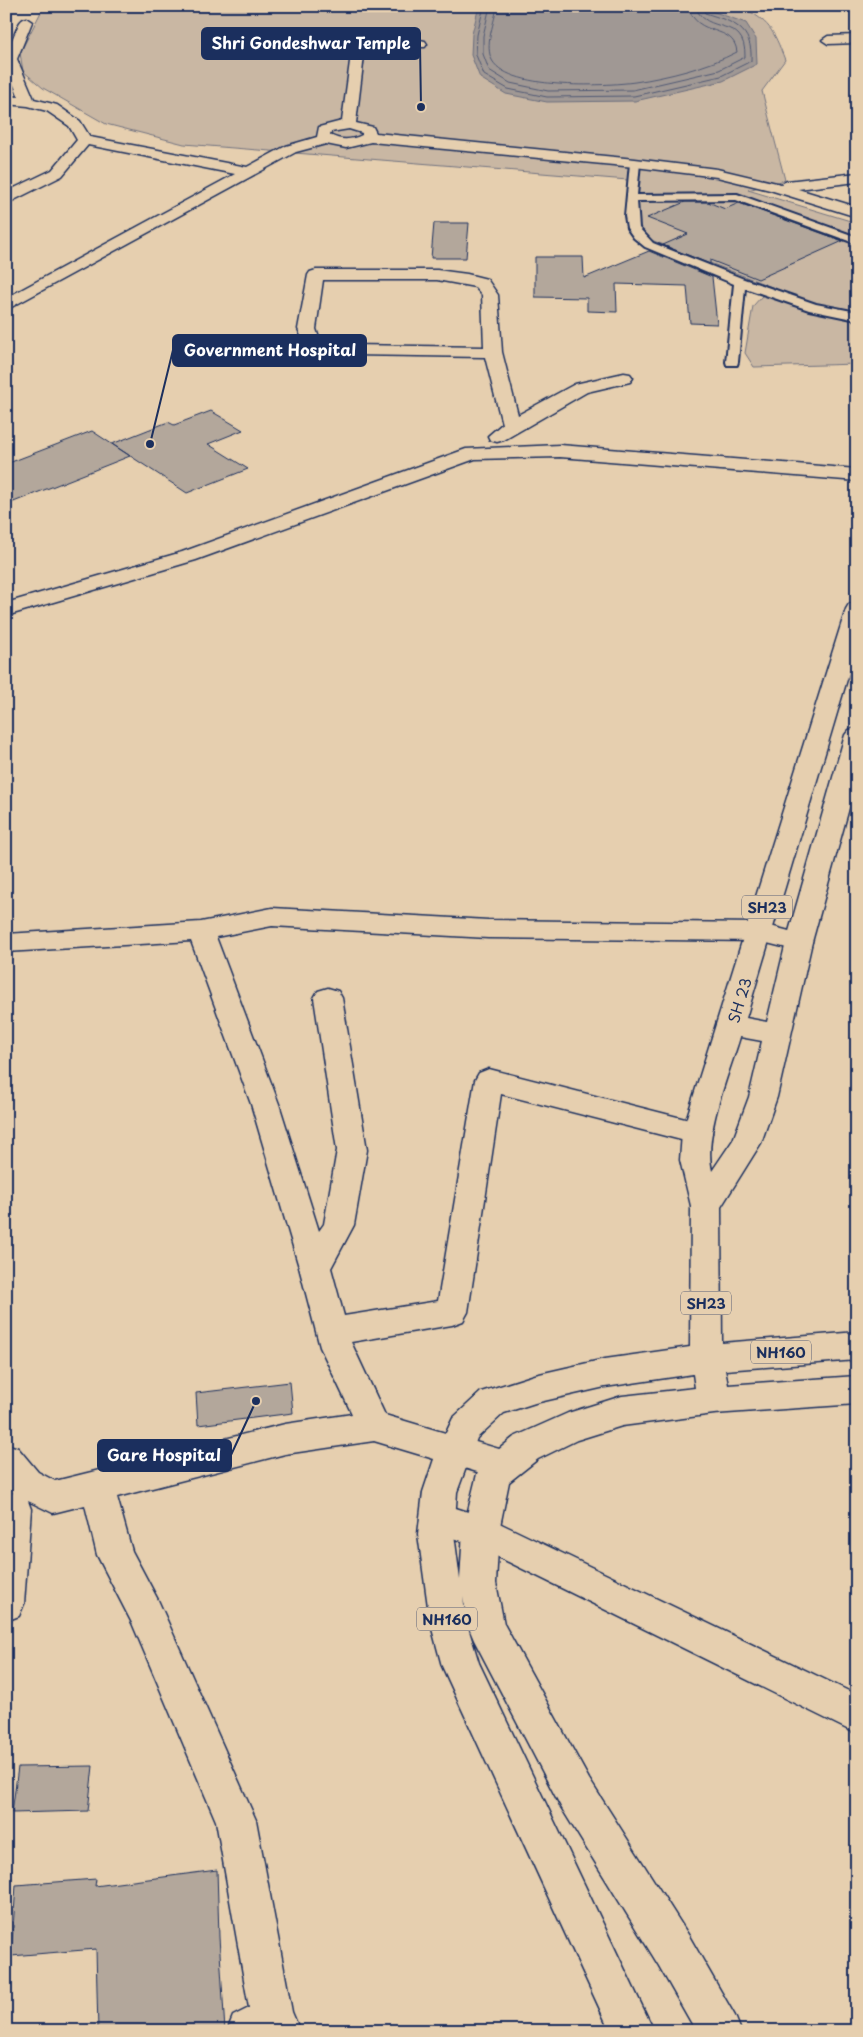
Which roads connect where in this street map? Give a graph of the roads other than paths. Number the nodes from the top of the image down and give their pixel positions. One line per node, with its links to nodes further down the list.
1 (26, 22): 5 (street)
2 (857, 39): 3 (street)
3 (828, 40)
4 (271, 42): 6 (street)
5 (12, 43): 8 (street)
6 (359, 43): 7 (street); 11 (street)
7 (420, 44)
8 (8, 59): 10 (street)
9 (6, 100): 10 (street)
10 (28, 102): 14 (street)
11 (349, 125): 12 (street); 13 (street)
12 (368, 137): 13 (street); 15 (street)
13 (326, 139): 16 (street)
14 (86, 140): 16 (street); 20 (street)
15 (635, 163): 18 (street); 19 (lane)
16 (249, 172): 24 (street)
17 (857, 177): 18 (street)
18 (775, 187): 21 (street)
19 (632, 198): 22 (lane); 23 (lane)
20 (6, 199)
21 (857, 212)
22 (857, 241)
23 (740, 282): 25 (lane); 27 (lane)
24 (6, 304)
25 (857, 316)
26 (493, 352): 26 (street); 29 (street)
27 (732, 362)
28 (624, 378): 29 (street)
29 (512, 426): 30 (street)
30 (473, 453): 31 (street); 33 (street)
31 (857, 475)
32 (857, 609): 34 (street, SH 23 / SH23)
33 (6, 610)
34 (847, 673): 37 (street, SH 23 / SH23)
35 (857, 735): 38 (street)
36 (201, 931): 37 (street); 39 (street); 45 (street)
37 (759, 932): 38 (street); 41 (street, SH 23 / SH23)
38 (799, 942): 42 (street)
39 (6, 943)
40 (328, 998): 45 (street)
41 (731, 1025): 42 (street); 43 (street, SH 23 / SH23)
42 (777, 1034): 44 (street)
43 (697, 1133): 44 (street, SH 23 / SH23); 46 (street)
44 (706, 1206): 48 (street, SH 23 / SH23)
45 (315, 1267): 46 (street)
46 (332, 1331): 51 (street)
47 (857, 1346): 48 (street, NH160)
48 (706, 1358): 50 (street, SH 23 / SH23); 52 (street, NH160)
49 (857, 1390): 50 (street)
50 (714, 1400): 54 (street, NH160)
51 (374, 1426): 52 (street); 55 (street)
52 (454, 1450): 54 (street); 58 (street, NH160)
53 (6, 1459): 56 (street)
54 (504, 1465): 59 (street, NH160)
55 (97, 1487): 56 (street); 62 (street)
56 (53, 1496): 57 (street)
57 (10, 1510): 60 (street)
58 (437, 1518): 59 (street); 63 (street, NH160)
59 (481, 1531): 61 (street); 64 (street, NH160)
60 (6, 1604)
61 (857, 1715)
62 (266, 2027)
63 (633, 2031)
64 (720, 2031)

